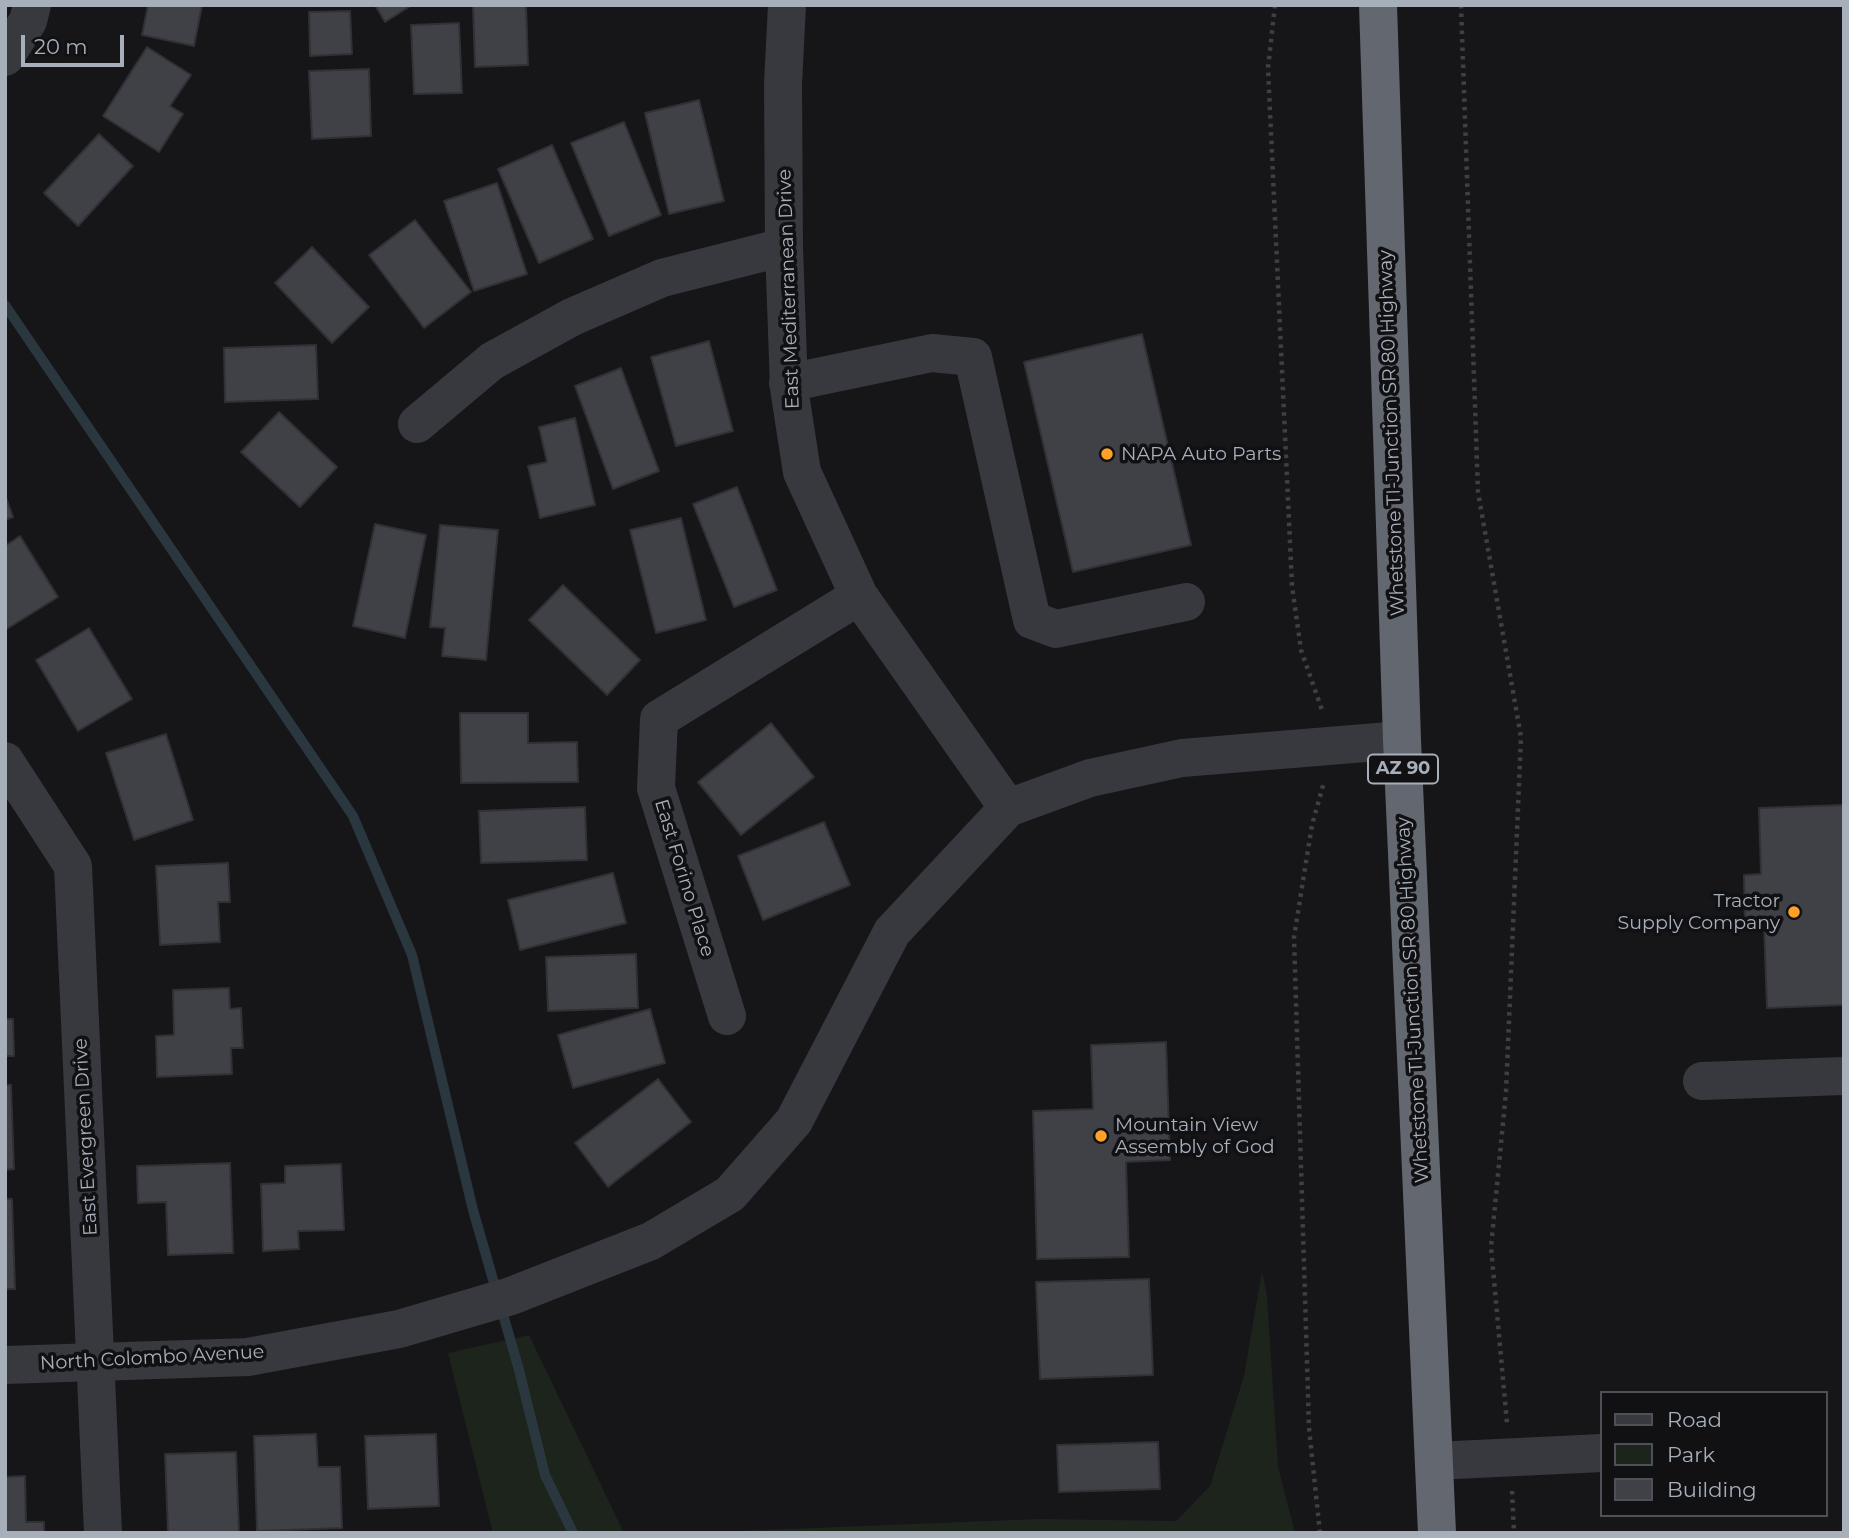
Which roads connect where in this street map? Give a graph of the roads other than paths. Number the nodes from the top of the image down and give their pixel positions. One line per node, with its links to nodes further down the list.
1 (32, 5): 4 (street)
2 (787, 5): 5 (street, East Mediterranean Drive)
3 (1378, 5): 10 (highway, Whetstone TI-Junction SR 80 Highway / AZ 90)
4 (5, 57)
5 (784, 247): 6 (street, East Mediterranean Drive); 7 (street)
6 (789, 383): 8 (street, East Mediterranean Drive); 9 (street)
7 (417, 424)
8 (859, 596): 12 (street, East Mediterranean Drive); 13 (street, East Forino Place)
9 (1186, 603)
10 (1402, 740): 12 (street, North Colombo Avenue); 19 (highway, Whetstone TI-Junction SR 80 Highway / AZ 90)
11 (5, 761): 16 (street, East Evergreen Drive)
12 (1008, 808): 16 (street, North Colombo Avenue)
13 (727, 1016)
14 (1844, 1076): 15 (street)
15 (1702, 1081)
16 (96, 1362): 17 (street, North Colombo Avenue); 20 (street, East Evergreen Drive)
17 (5, 1365)
18 (1601, 1453): 19 (street)
19 (1434, 1461): 21 (highway, Whetstone TI-Junction SR 80 Highway / AZ 90)
20 (103, 1533)
21 (1437, 1533)

